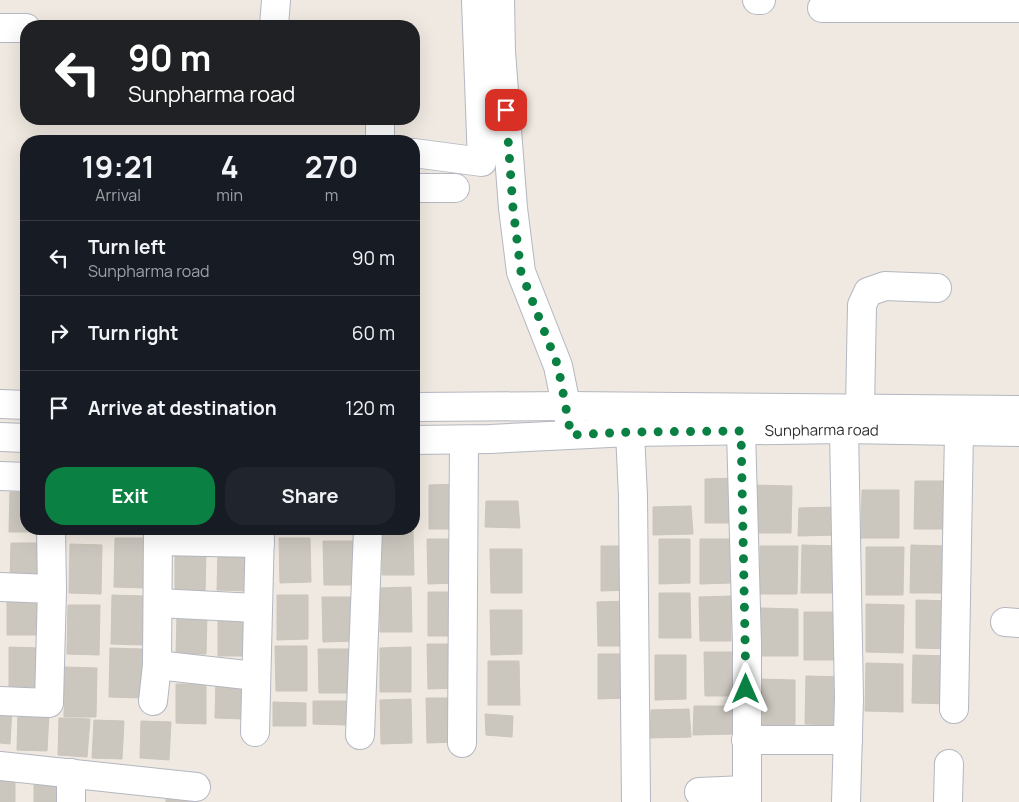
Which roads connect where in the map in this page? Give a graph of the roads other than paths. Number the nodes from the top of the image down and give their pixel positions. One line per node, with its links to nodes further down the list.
1 (276, 0): 6 (street)
2 (476, 0): 9 (street)
3 (500, 0): 15 (street)
4 (822, 8): 5 (street)
5 (1019, 8)
6 (274, 20)
7 (0, 28): 8 (street)
8 (20, 28)
9 (420, 154)
10 (420, 188): 11 (street)
11 (455, 188)
12 (936, 288): 17 (street)
13 (0, 404): 14 (street)
14 (20, 404)
15 (567, 406): 16 (street, Sunpharma road); 17 (street, Sunpharma road); 24 (street)
16 (420, 407)
17 (860, 408): 18 (street, Sunpharma road)
18 (1019, 410)
19 (844, 429): 20 (street, Sunpharma road); 21 (street, Sunpharma road); 47 (street)
20 (741, 431): 22 (street, Sunpharma road); 46 (street)
21 (959, 431): 23 (street, Sunpharma road); 43 (street)
22 (630, 432): 24 (street, Sunpharma road); 57 (street)
23 (1019, 432)
24 (571, 435): 28 (street, Sunpharma road)
25 (0, 437): 26 (street)
26 (20, 438)
27 (420, 440): 28 (street, Sunpharma road)
28 (464, 440): 48 (street)
29 (0, 476): 30 (street)
30 (20, 477)
31 (51, 535): 36 (street)
32 (158, 535): 34 (street); 37 (street)
33 (368, 535): 45 (street)
34 (260, 536): 38 (street)
35 (0, 588): 36 (street)
36 (52, 589): 41 (street)
37 (158, 602): 38 (street); 39 (street)
38 (258, 608): 40 (street)
39 (157, 665): 40 (street); 42 (street)
40 (256, 676): 44 (street)
41 (0, 701)
42 (153, 701)
43 (954, 709)
44 (255, 732)
45 (360, 735)
46 (746, 740): 47 (street); 55 (street)
47 (848, 740): 58 (street)
48 (462, 743)
49 (950, 764): 59 (street)
50 (0, 766): 51 (street)
51 (70, 772): 53 (street); 56 (street)
52 (196, 787): 53 (street)
53 (142, 791)
54 (699, 792): 55 (street)
55 (746, 796)
56 (71, 802)
57 (636, 802)
58 (846, 802)
59 (948, 802)

